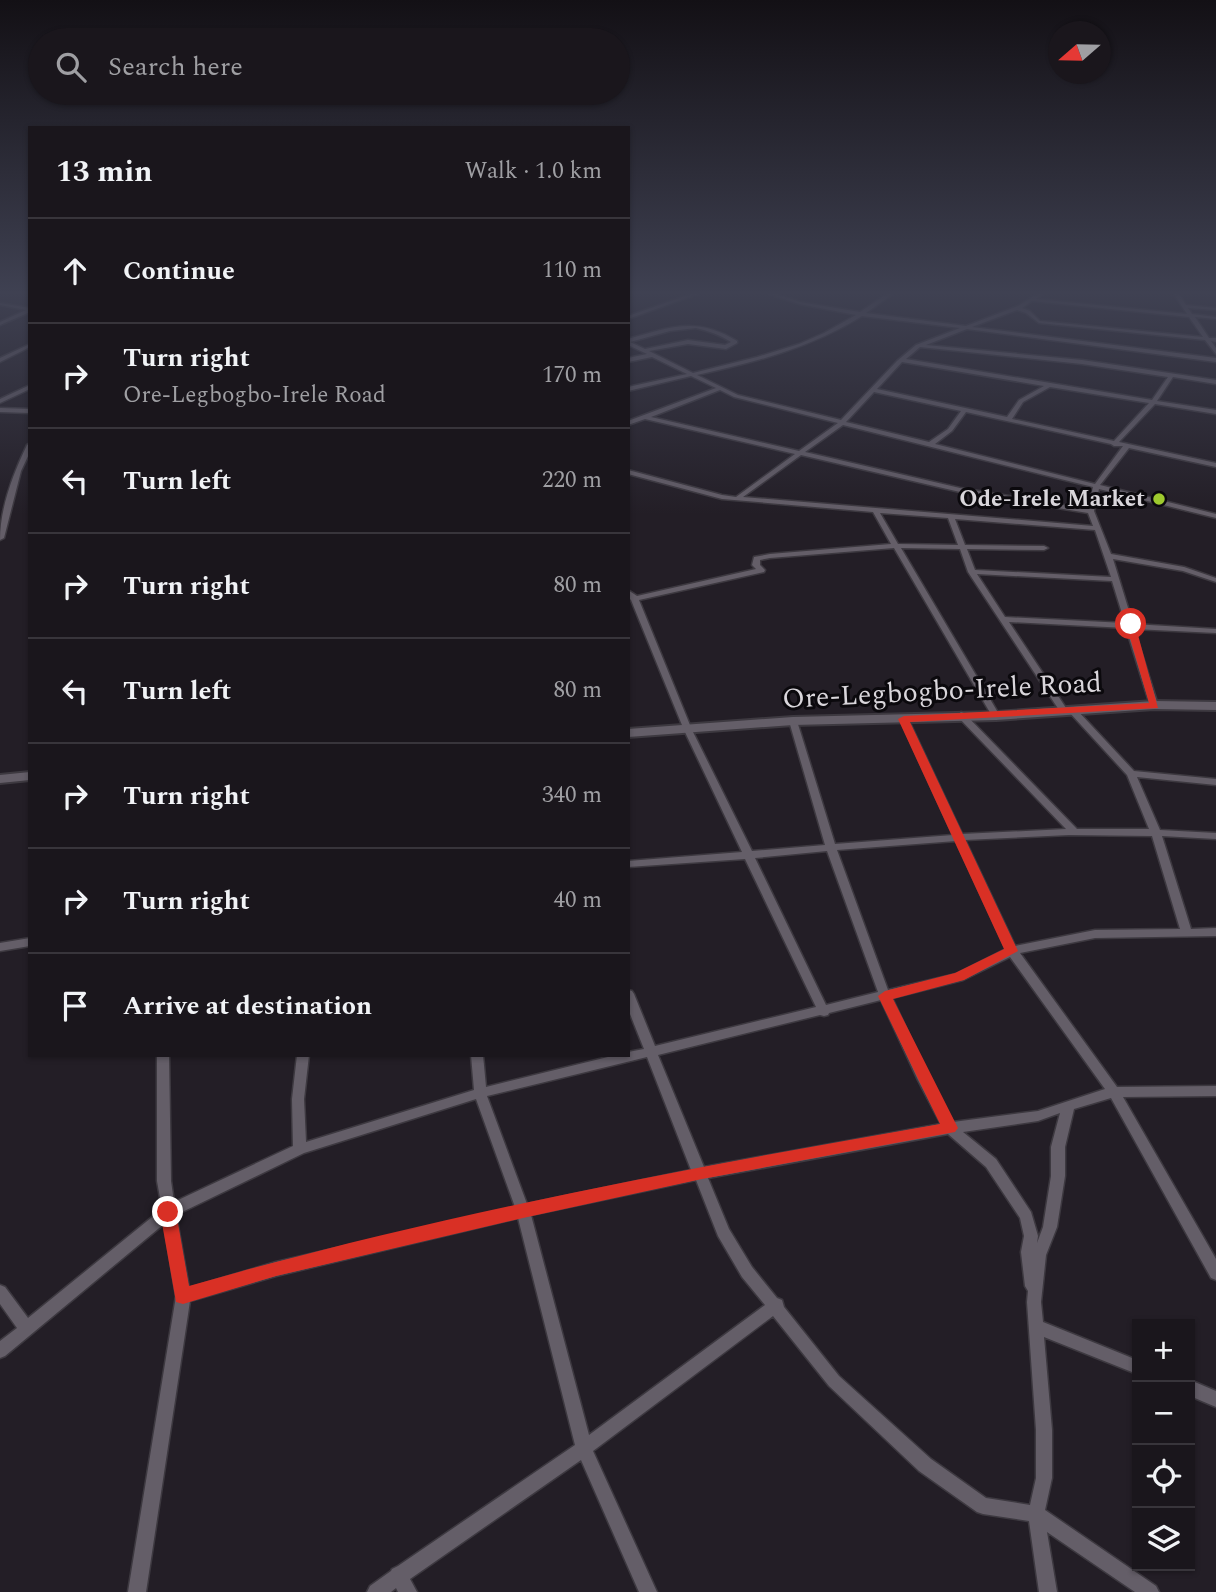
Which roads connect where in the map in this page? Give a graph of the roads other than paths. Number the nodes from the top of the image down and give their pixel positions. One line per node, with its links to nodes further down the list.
1 (672, 365): 7 (street)
2 (731, 365): 7 (street)
3 (896, 365): 13 (street)
4 (932, 365): 9 (street)
5 (1105, 365): 6 (street)
6 (1172, 375): 8 (street); 15 (street)
7 (693, 376): 11 (street); 12 (street)
8 (1216, 382)
9 (1049, 385): 15 (street); 21 (street)
10 (28, 388): 14 (street)
11 (630, 388)
12 (719, 389): 20 (street); 23 (street)
13 (874, 390): 17 (street); 23 (street)
14 (0, 401)
15 (1153, 402): 19 (street); 25 (street)
16 (0, 410): 18 (street)
17 (965, 410): 21 (street); 24 (street)
18 (28, 411)
19 (1216, 412)
20 (645, 417): 22 (street); 28 (street)
21 (1009, 419): 25 (street)
22 (630, 422)
23 (843, 422): 24 (street); 28 (street)
24 (932, 443): 33 (street)
25 (1114, 444): 26 (street)
26 (1126, 447): 29 (street); 33 (street)
27 (28, 449): 31 (street)
28 (797, 454): 34 (street); 36 (street)
29 (1215, 463)
30 (28, 470): 31 (street)
31 (18, 471): 40 (street)
32 (630, 473): 34 (street)
33 (1097, 485): 36 (street); 37 (street)
34 (739, 497): 35 (street)
35 (876, 512): 38 (street); 41 (street)
36 (1091, 512): 39 (street)
37 (1216, 516)
38 (951, 517): 39 (street); 42 (street)
39 (1097, 528): 44 (street)
40 (0, 538)
41 (893, 546): 42 (street); 49 (street); 57 (street)
42 (961, 547): 43 (street); 45 (street)
43 (1044, 548)
44 (1108, 556): 46 (street); 47 (street)
45 (972, 572): 46 (street); 50 (street)
46 (1115, 579): 51 (street)
47 (1216, 580)
48 (630, 594): 49 (street)
49 (635, 599): 60 (street)
50 (1005, 619): 51 (street); 55 (street)
51 (1131, 624): 52 (street); 53 (street)
52 (1216, 631)
53 (1154, 705): 54 (main road, Ore-Legbogbo-Irele Road); 55 (main road, Ore-Legbogbo-Irele Road)
54 (1216, 706)
55 (1069, 711): 57 (main road, Ore-Legbogbo-Irele Road); 62 (street)
56 (961, 715): 57 (main road, Ore-Legbogbo-Irele Road); 58 (main road, Ore-Legbogbo-Irele Road); 66 (street)
57 (996, 716)
58 (904, 719): 59 (main road, Ore-Legbogbo-Irele Road); 68 (street)
59 (793, 721): 60 (main road, Ore-Legbogbo-Irele Road); 70 (street)
60 (688, 730): 61 (main road, Ore-Legbogbo-Irele Road); 71 (street)
61 (630, 733)
62 (1131, 774): 65 (street); 67 (street)
63 (28, 776): 64 (main road)
64 (0, 779)
65 (1216, 782)
66 (1073, 830): 67 (street); 68 (street)
67 (1156, 831): 69 (street); 73 (street)
68 (960, 835): 70 (street); 77 (street)
69 (1216, 836)
70 (831, 848): 71 (street); 78 (street)
71 (750, 857): 72 (street); 80 (street)
72 (630, 864)
73 (1185, 930): 74 (street); 77 (street)
74 (1216, 932)
75 (28, 942): 76 (street)
76 (0, 947)
77 (1012, 951): 78 (street); 88 (street)
78 (885, 996): 80 (street); 91 (street)
79 (630, 999): 81 (street)
80 (824, 1012): 81 (street)
81 (653, 1051): 86 (street); 93 (street)
82 (163, 1057): 95 (street)
83 (303, 1057): 92 (street)
84 (477, 1057): 89 (street)
85 (628, 1057): 89 (street)
86 (630, 1057)
87 (1216, 1091): 88 (street)
88 (1114, 1092): 90 (street); 96 (street)
89 (480, 1093): 92 (street); 94 (street)
90 (1069, 1105): 91 (street); 99 (street)
91 (950, 1128): 93 (street); 99 (street)
92 (300, 1149): 95 (street)
93 (702, 1173): 94 (street); 100 (street)
94 (523, 1211): 98 (street); 107 (street)
95 (168, 1212): 98 (street); 102 (street)
96 (1216, 1273)
97 (0, 1292): 102 (street)
98 (183, 1296): 110 (street)
99 (1034, 1302): 101 (street)
100 (776, 1305): 107 (street); 108 (street)
101 (1038, 1327): 104 (street); 108 (street)
102 (27, 1329): 103 (street)
103 (0, 1351)
104 (1132, 1365)
105 (1195, 1390): 106 (street)
106 (1216, 1399)
107 (584, 1448): 109 (street); 113 (street)
108 (1036, 1514): 114 (street); 115 (street)
109 (398, 1575): 111 (street); 112 (street)
110 (137, 1592)
111 (376, 1592)
112 (408, 1592)
113 (648, 1592)
114 (1048, 1592)
115 (1150, 1592)

